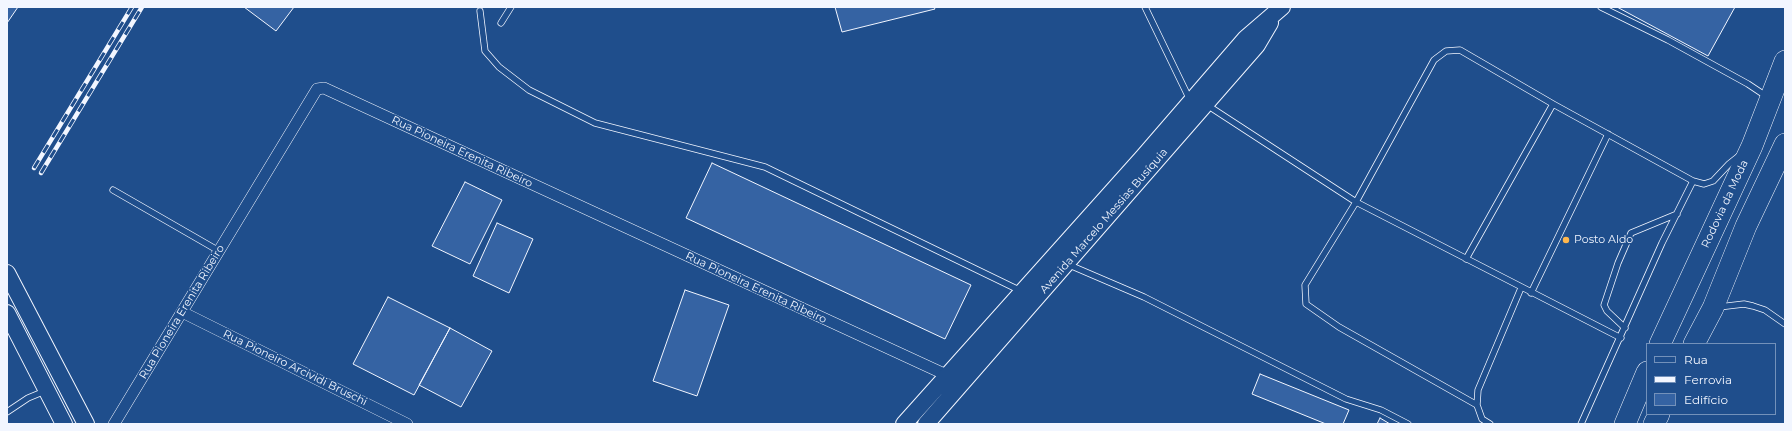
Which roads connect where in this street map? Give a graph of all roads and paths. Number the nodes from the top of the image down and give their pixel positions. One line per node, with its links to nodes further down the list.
1 (511, 7): 6 (lane)
2 (1145, 7): 9 (lane)
3 (1601, 7): 8 (lane)
4 (1279, 10): 9 (street, Avenida Marcelo Messias Busíquia)
5 (480, 11): 23 (lane)
6 (501, 23)
7 (1785, 61): 8 (highway, Rodovia da Moda)
8 (1770, 99): 13 (highway, Rodovia da Moda)
9 (1198, 103): 16 (lane); 20 (street, Avenida Marcelo Messias Busíquia)
10 (1552, 104): 11 (lane); 16 (lane); 19 (lane)
11 (1608, 134): 14 (lane); 24 (lane)
12 (1785, 144): 25 (highway)
13 (1752, 146): 14 (lane); 31 (highway, Rodovia da Moda)
14 (1693, 181): 17 (lane)
15 (113, 190): 18 (lane)
16 (1356, 202): 19 (lane); 37 (lane)
17 (1677, 214): 29 (lane); 29 (lane)
18 (219, 251): 26 (street, Rua Pioneira Erenita Ribeiro); 34 (street, Rua Pioneira Erenita Ribeiro)
19 (1466, 259): 22 (lane)
20 (1059, 260): 23 (street, Avenida Marcelo Messias Busíquia); 35 (street, Avenida Marcelo Messias Busíquia); 46 (lane)
21 (7, 272): 41 (street)
22 (1521, 288): 24 (lane); 37 (lane)
23 (1021, 291): 34 (street, Avenida Marcelo Messias Busíquia)
24 (1531, 293): 30 (lane)
25 (1713, 308): 28 (lane); 32 (highway)
26 (182, 312): 42 (street, Rua Pioneira Erenita Ribeiro); 43 (street, Rua Pioneiro Arcividi Bruschi)
27 (7, 313): 36 (street)
28 (1785, 324)
29 (1625, 328): 30 (lane)
30 (1620, 338): 48 (lane)
31 (1660, 343)
32 (1695, 343)
33 (1646, 374): 49 (highway)
34 (947, 375): 35 (street, Rua Pioneira Erenita Ribeiro); 44 (street, Avenida Marcelo Messias Busíquia)
35 (962, 383): 45 (street, Avenida Marcelo Messias Busíquia)
36 (46, 390): 38 (lane); 40 (street)
37 (1477, 405): 47 (lane)
38 (7, 412)
39 (1658, 415): 50 (highway)
40 (64, 424)
41 (86, 424)
42 (114, 424)
43 (407, 424)
44 (904, 424)
45 (926, 424)
46 (1408, 424)
47 (1490, 424)
48 (1581, 424)
49 (1625, 424)
50 (1654, 424)

